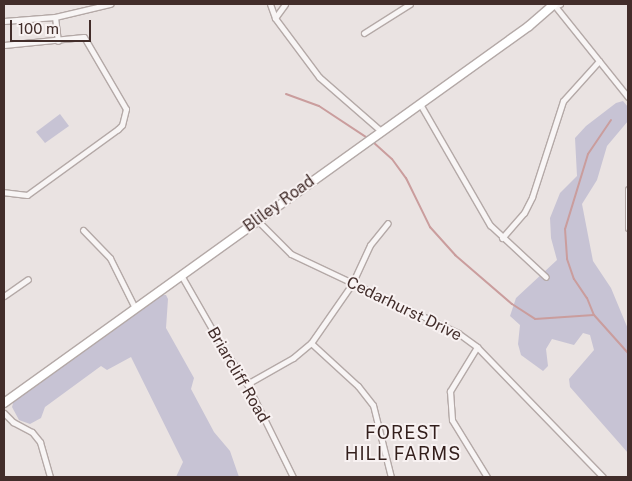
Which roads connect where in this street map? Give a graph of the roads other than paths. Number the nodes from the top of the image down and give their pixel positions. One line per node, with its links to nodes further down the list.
1 (110, 4): 6 (street)
2 (270, 4): 7 (street)
3 (285, 4): 7 (street)
4 (410, 4): 9 (street)
5 (556, 4): 12 (street); 14 (street, Bliley Road)
6 (55, 17): 8 (street); 10 (street)
7 (275, 18): 15 (street)
8 (4, 21)
9 (364, 33)
10 (58, 41): 11 (street); 17 (street)
11 (4, 45)
12 (600, 61): 13 (street); 22 (street)
13 (628, 97)
14 (420, 104): 15 (street, Bliley Road); 22 (street)
15 (381, 132): 18 (street, Bliley Road)
16 (628, 189): 20 (street)
17 (4, 192)
18 (258, 220): 23 (street, Bliley Road); 26 (street, Cedarhurst Drive)
19 (388, 222): 26 (street)
20 (628, 228)
21 (83, 230): 28 (street)
22 (502, 238): 24 (street)
23 (182, 275): 28 (street, Bliley Road); 31 (street, Briarcliff Road)
24 (546, 277)
25 (28, 279): 27 (street)
26 (352, 284): 29 (street); 30 (street, Cedarhurst Drive)
27 (4, 296)
28 (135, 308): 32 (street, Bliley Road)
29 (311, 343): 31 (street); 36 (street)
30 (477, 348): 37 (street); 38 (street, Cedarhurst Drive)
31 (247, 384): 35 (street, Briarcliff Road)
32 (4, 403)
33 (4, 413): 34 (street)
34 (50, 477)
35 (293, 477)
36 (391, 477)
37 (487, 477)
38 (603, 477)

